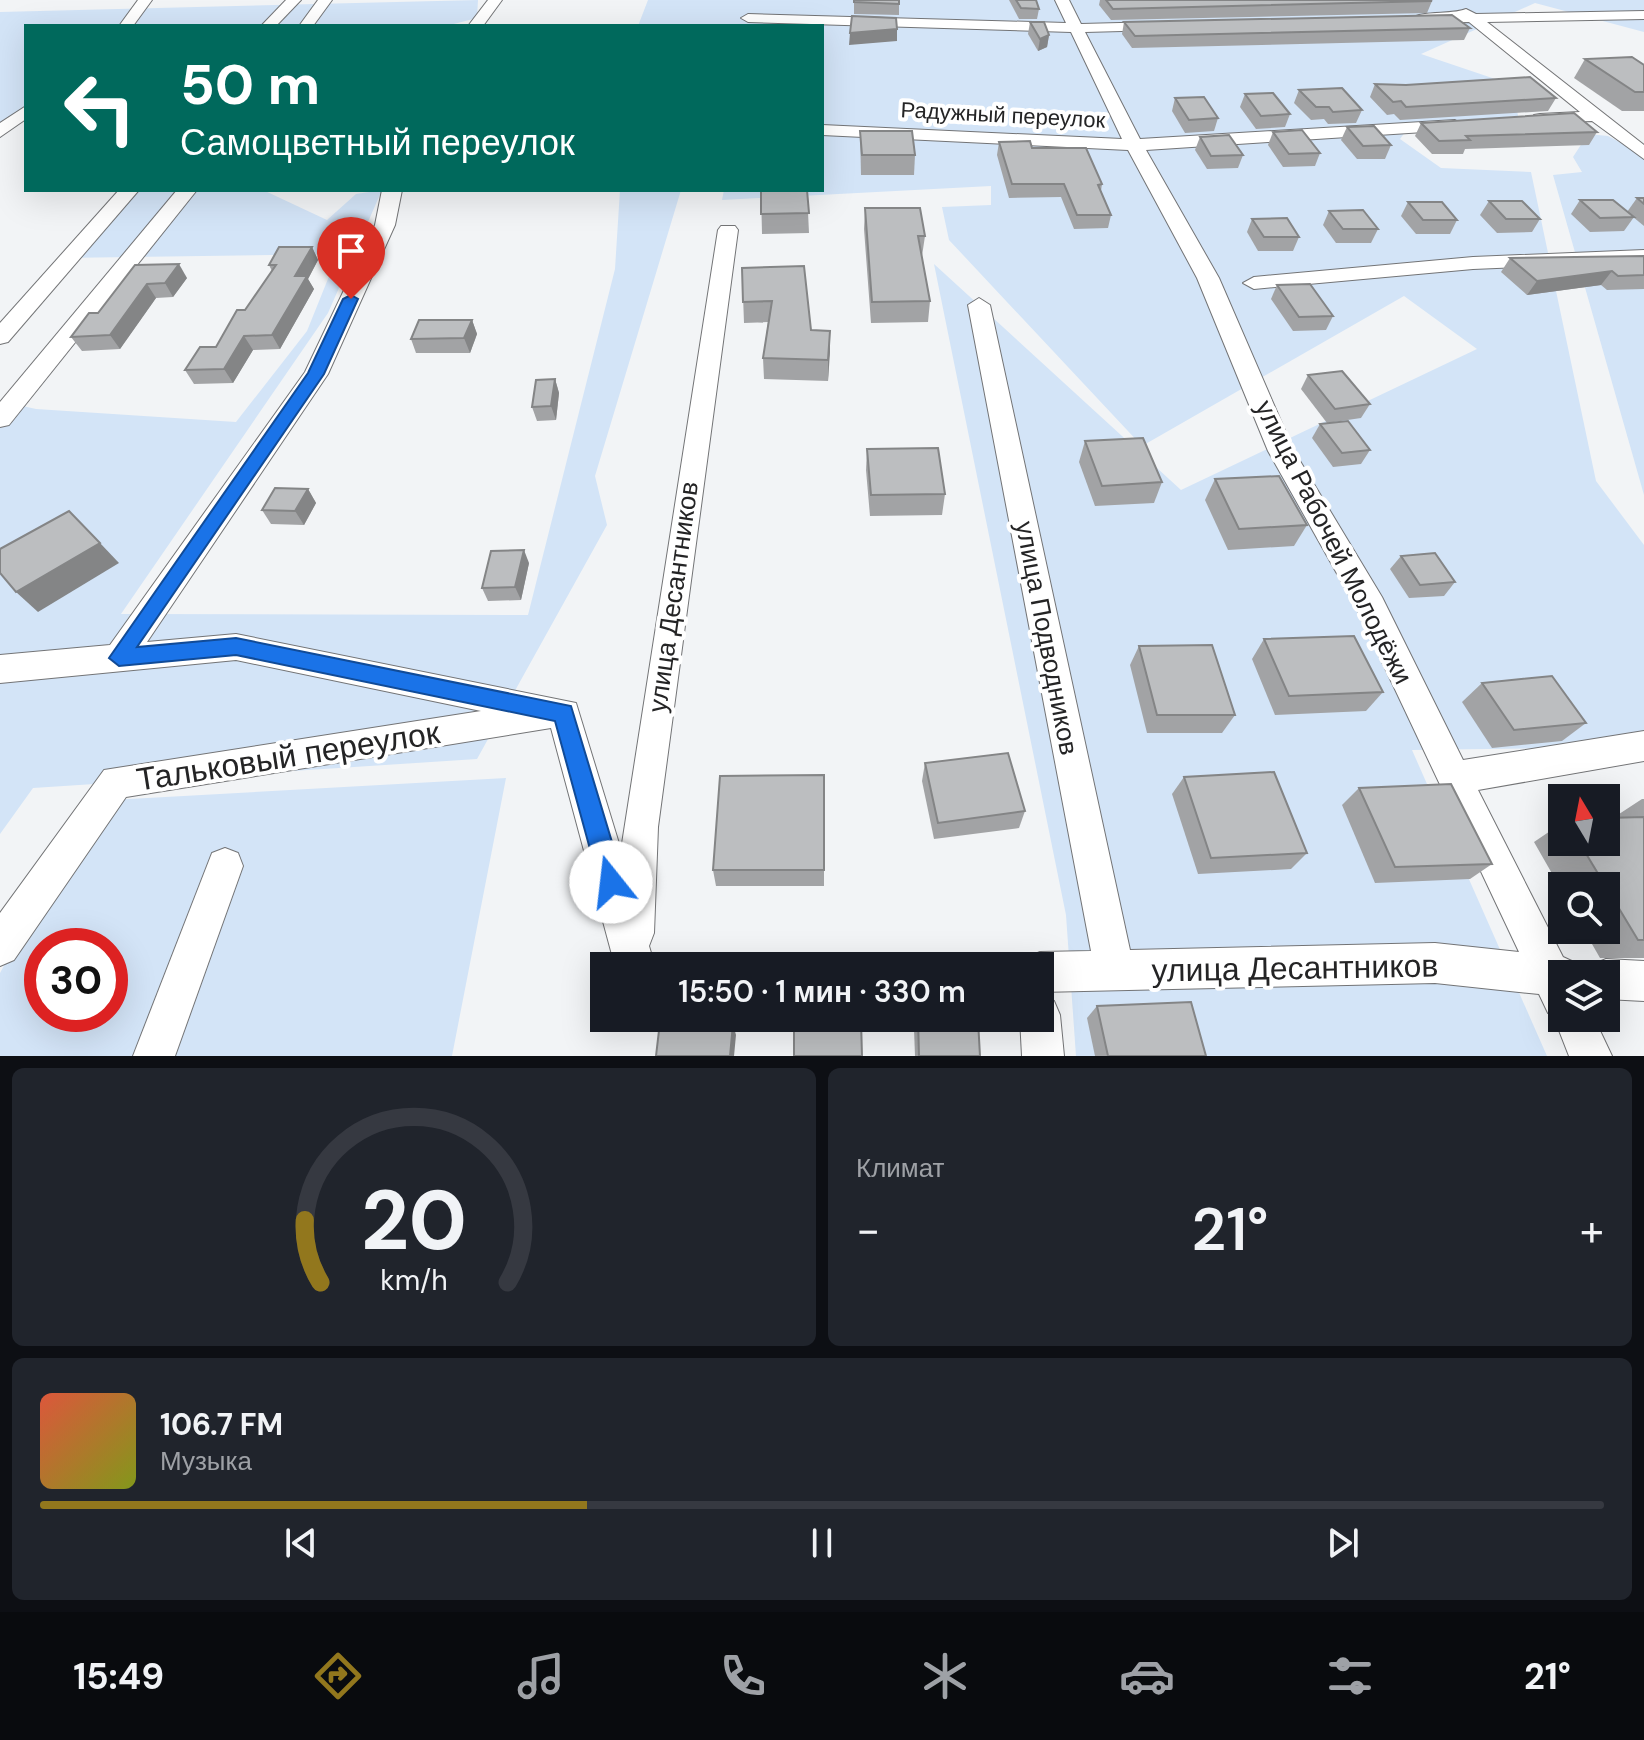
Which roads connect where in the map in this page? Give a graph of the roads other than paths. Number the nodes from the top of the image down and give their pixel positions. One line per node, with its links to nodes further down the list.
1 (145, 0): 11 (street)
2 (294, 0): 12 (street)
3 (325, 0): 13 (street)
4 (495, 0): 14 (street)
5 (1062, 0): 16 (street, улица Рабочей Молодёжи)
6 (1451, 0): 8 (street)
7 (1644, 15): 8 (street)
8 (1471, 17): 10 (street); 18 (street)
9 (748, 18): 16 (street)
10 (1408, 19)
11 (127, 24)
12 (270, 24)
13 (307, 24)
14 (477, 24)
15 (1172, 26): 16 (street)
16 (1078, 28): 23 (street, улица Рабочей Молодёжи)
17 (24, 113): 22 (street)
18 (1595, 116): 19 (street); 24 (street)
19 (1516, 121)
20 (1468, 124): 23 (street, Радужный переулок)
21 (824, 130): 23 (street, Радужный переулок)
22 (0, 132)
23 (1134, 145): 38 (street, улица Рабочей Молодёжи)
24 (1644, 154)
25 (127, 192): 32 (street)
26 (185, 192): 33 (street)
27 (392, 192): 34 (street)
28 (728, 230): 42 (street, улица Десантников)
29 (1644, 256): 30 (street)
30 (1254, 283)
31 (979, 305): 44 (street, улица Подводников)
32 (0, 337)
33 (0, 419)
34 (119, 658): 35 (street); 36 (street)
35 (0, 669)
36 (564, 713): 40 (street, Тальковый переулок); 41 (street)
37 (1644, 746): 38 (street)
38 (1453, 778): 43 (street, улица Рабочей Молодёжи)
39 (225, 866): 51 (street)
40 (0, 946)
41 (632, 952)
42 (636, 952)
43 (1548, 964)
44 (1114, 970): 45 (street, улица Десантников); 48 (street, улица Десантников)
45 (1054, 972)
46 (1620, 980): 47 (street)
47 (1644, 981)
48 (1548, 982)
49 (1041, 1032): 52 (street)
50 (1579, 1032): 53 (street)
51 (154, 1056)
52 (1043, 1056)
53 (1591, 1056)

